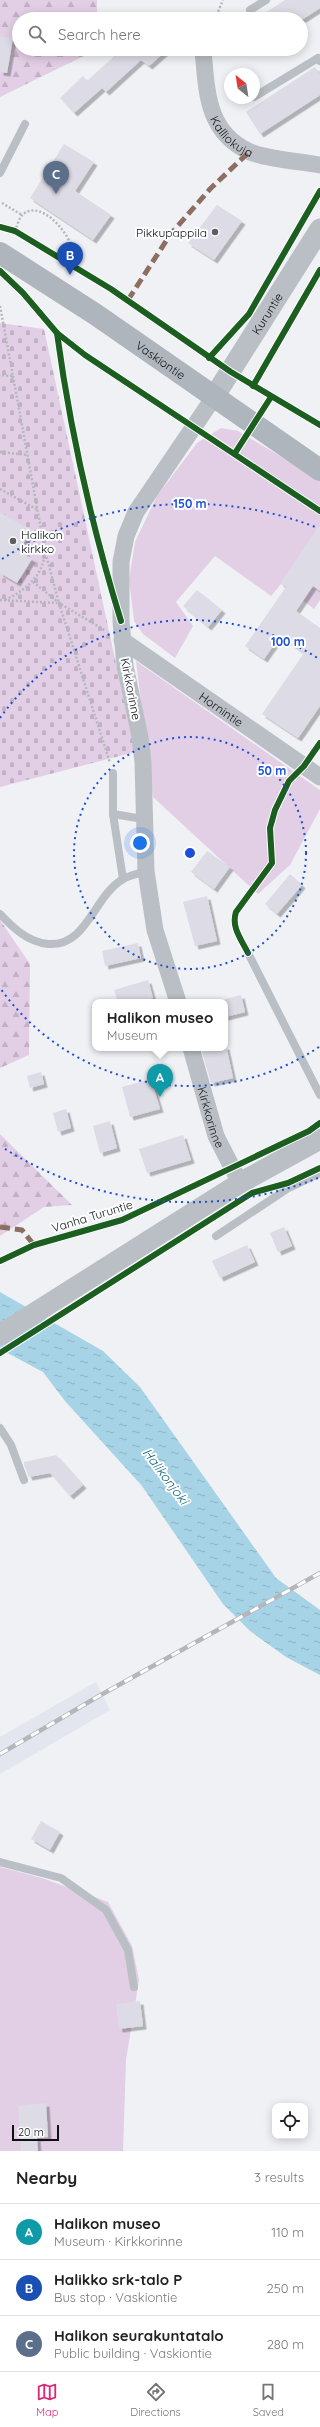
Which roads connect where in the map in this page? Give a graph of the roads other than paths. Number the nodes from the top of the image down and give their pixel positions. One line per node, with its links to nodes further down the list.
1 (266, 0): 2 (lane)
2 (250, 10)
3 (203, 56): 7 (street, Kalliokuja)
4 (320, 61): 5 (lane)
5 (260, 94)
6 (25, 124): 8 (lane)
7 (320, 165)
8 (0, 172)
9 (320, 229): 11 (street, Kuruntie)
10 (1, 254): 11 (main road, Vaskiontie)
11 (214, 397): 12 (main road, Vaskiontie); 13 (street, Kirkkorinne)
12 (320, 470)
13 (117, 637): 15 (street, Hornintie); 17 (street, Kirkkorinne)
14 (113, 773): 16 (lane)
15 (320, 777)
16 (113, 814): 17 (lane); 19 (lane)
17 (143, 819): 18 (street, Kirkkorinne)
18 (146, 871): 19 (lane); 22 (street, Kirkkorinne)
19 (123, 879): 20 (lane)
20 (0, 914)
21 (248, 953): 24 (lane)
22 (177, 999)
23 (192, 1051): 27 (street, Kirkkorinne)
24 (320, 1095)
25 (320, 1139): 27 (street)
26 (320, 1173): 28 (lane)
27 (240, 1183): 29 (street)
28 (216, 1236)
29 (0, 1335)
30 (0, 1428): 31 (lane)
31 (24, 1480)
32 (0, 1862): 33 (lane)
33 (134, 1987)

